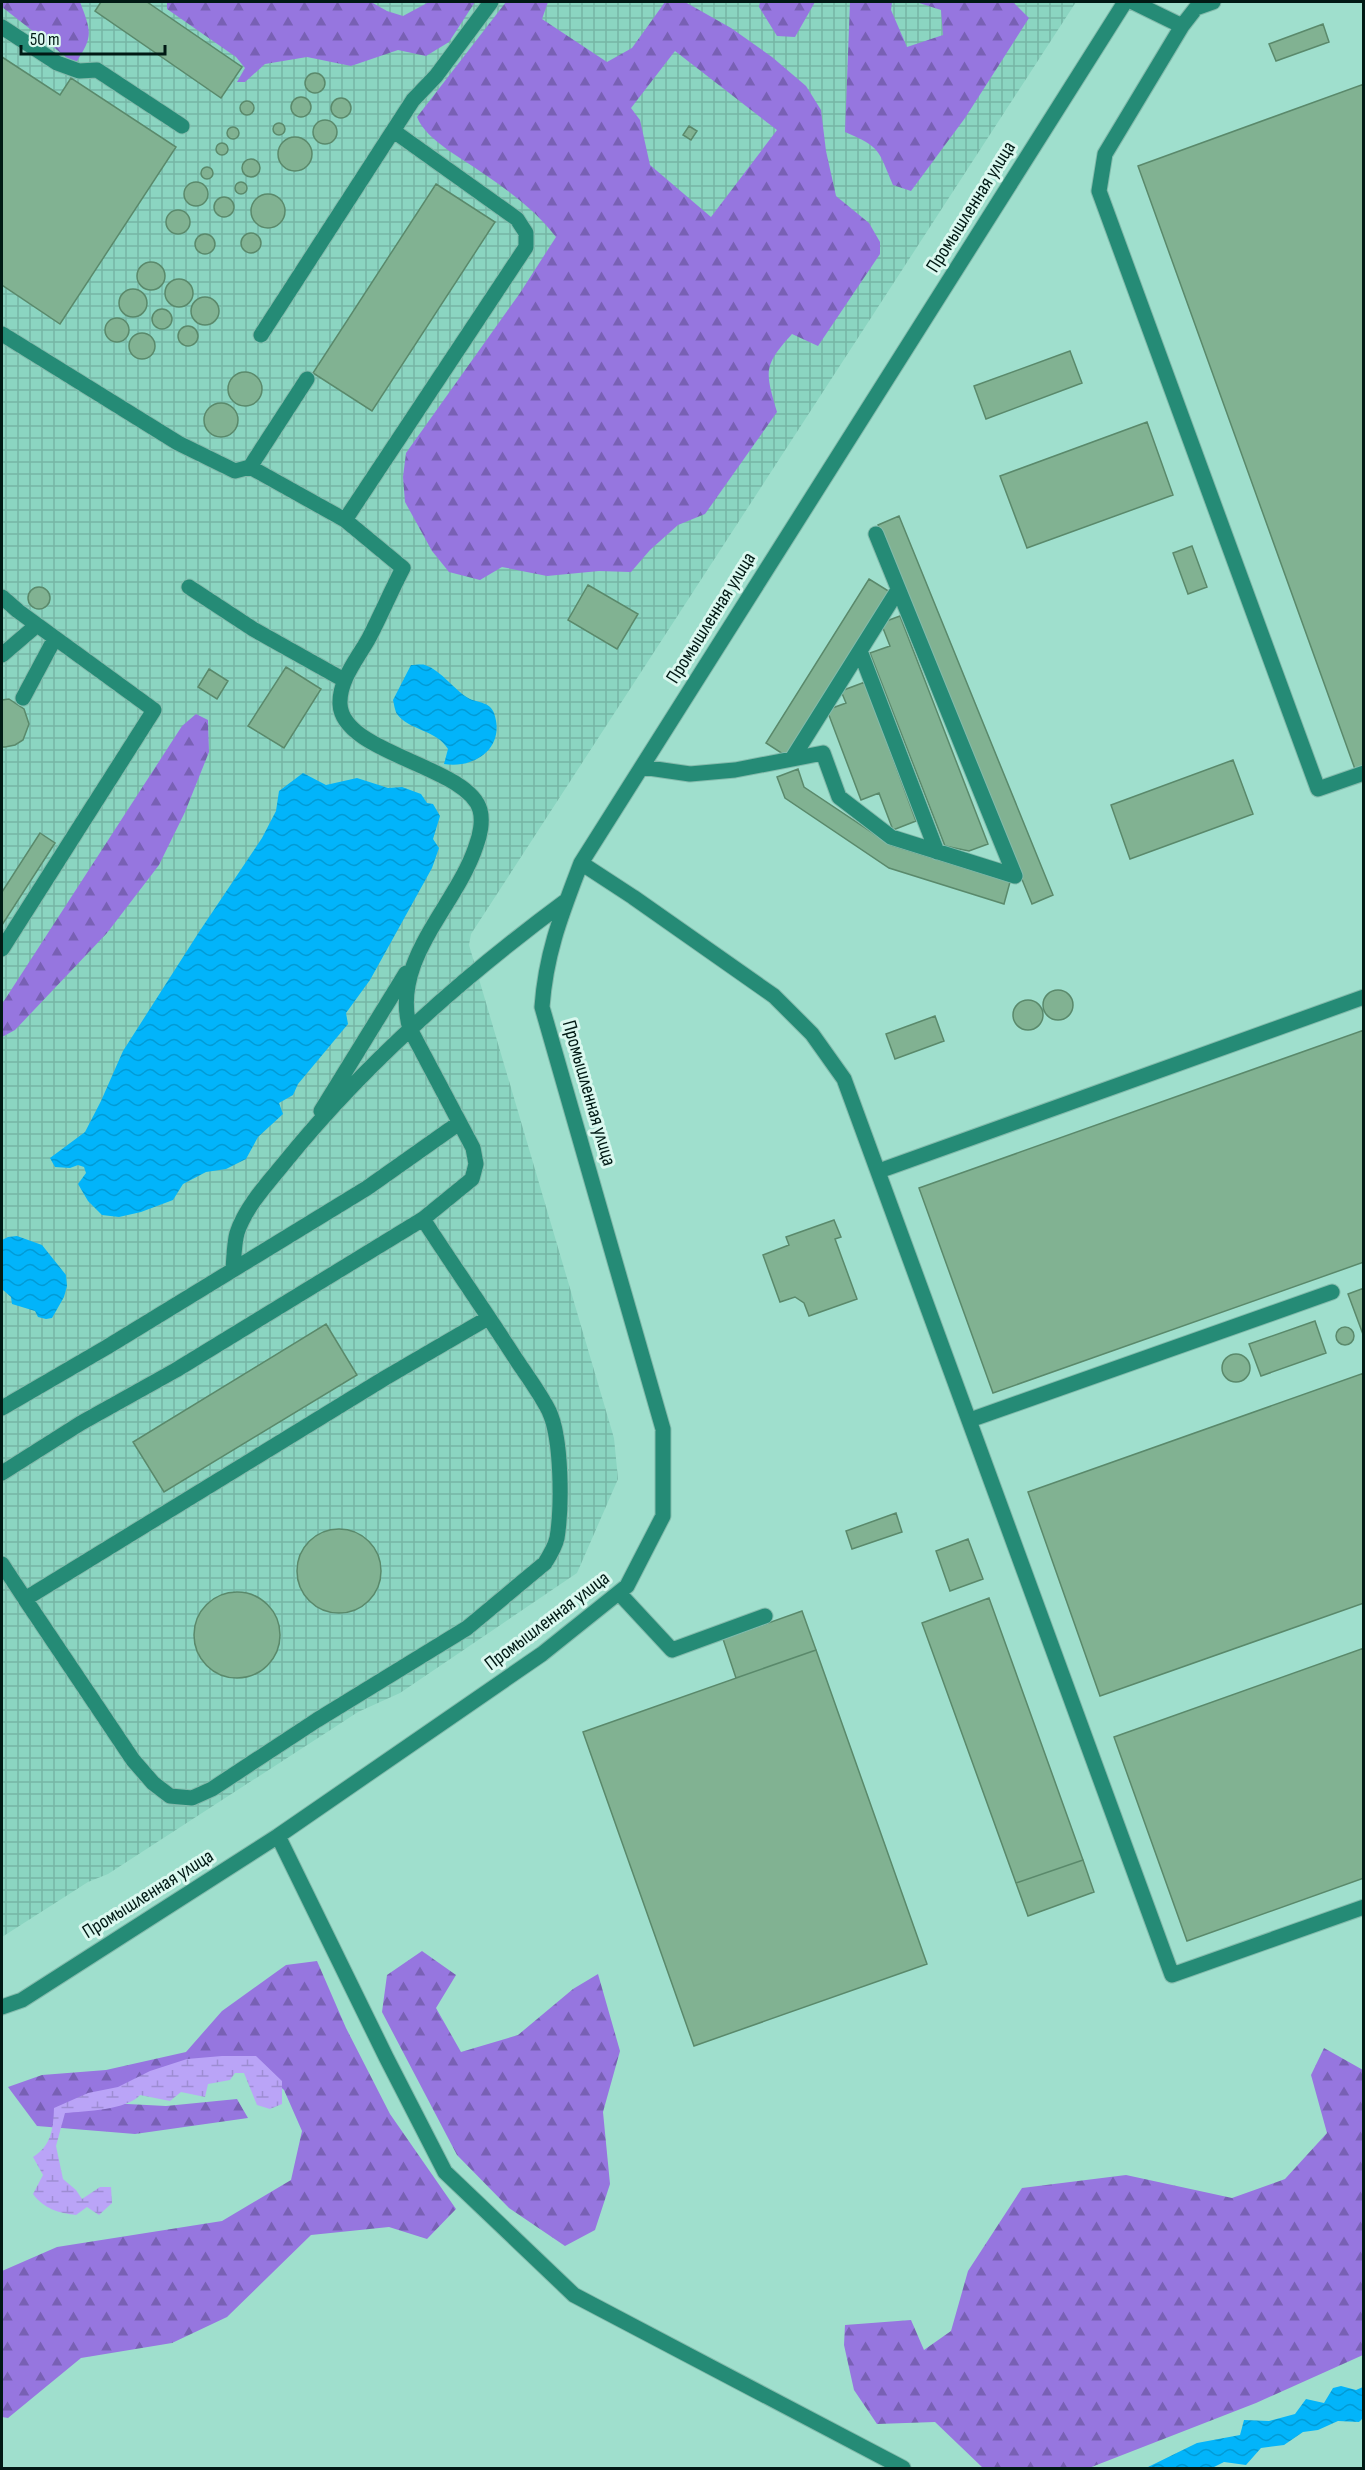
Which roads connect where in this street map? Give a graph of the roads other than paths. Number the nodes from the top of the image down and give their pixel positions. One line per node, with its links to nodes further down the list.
1 (491, 2): 8 (street)
2 (1125, 2): 27 (street, Промышленная улица)
3 (1133, 2): 5 (street)
4 (1213, 2): 5 (street)
5 (1182, 26): 28 (street)
6 (2, 27): 7 (street)
7 (182, 126)
8 (394, 132): 9 (street); 13 (street)
9 (261, 335)
10 (4, 340): 12 (street)
11 (307, 379): 12 (street)
12 (250, 467): 13 (street)
13 (345, 520): 22 (street)
14 (876, 534): 16 (street)
15 (189, 587): 22 (street)
16 (898, 590): 20 (street); 29 (street)
17 (2, 597): 18 (street)
18 (37, 625): 19 (street); 21 (street)
19 (55, 638): 23 (street); 32 (street)
20 (860, 651): 24 (street); 29 (street)
21 (2, 655)
22 (344, 680): 33 (street)
23 (22, 698)
24 (813, 725): 25 (street); 26 (street)
25 (823, 753): 26 (street); 29 (street)
26 (792, 759): 27 (street)
27 (642, 767): 30 (street, Промышленная улица)
28 (1364, 773)
29 (937, 852)
30 (581, 863): 31 (street, Промышленная улица); 38 (street)
31 (567, 900): 35 (street); 47 (street, Промышленная улица)
32 (2, 949)
33 (413, 963): 35 (street); 37 (street)
34 (1364, 997): 38 (street)
35 (410, 1029): 36 (street); 37 (street)
36 (459, 1123): 39 (street); 40 (street)
37 (302, 1141): 40 (street)
38 (879, 1171): 44 (street)
39 (423, 1219): 42 (street); 45 (street)
40 (233, 1269): 43 (street)
41 (1332, 1292): 44 (street)
42 (488, 1318): 48 (street); 48 (street)
43 (2, 1408)
44 (970, 1420): 51 (street)
45 (2, 1473)
46 (2, 1564): 48 (street)
47 (619, 1593): 49 (street); 50 (street, Промышленная улица)
48 (26, 1599)
49 (765, 1616)
50 (278, 1836): 52 (street, Промышленная улица); 53 (street)
51 (1364, 1906)
52 (2, 2007)
53 (903, 2469)

